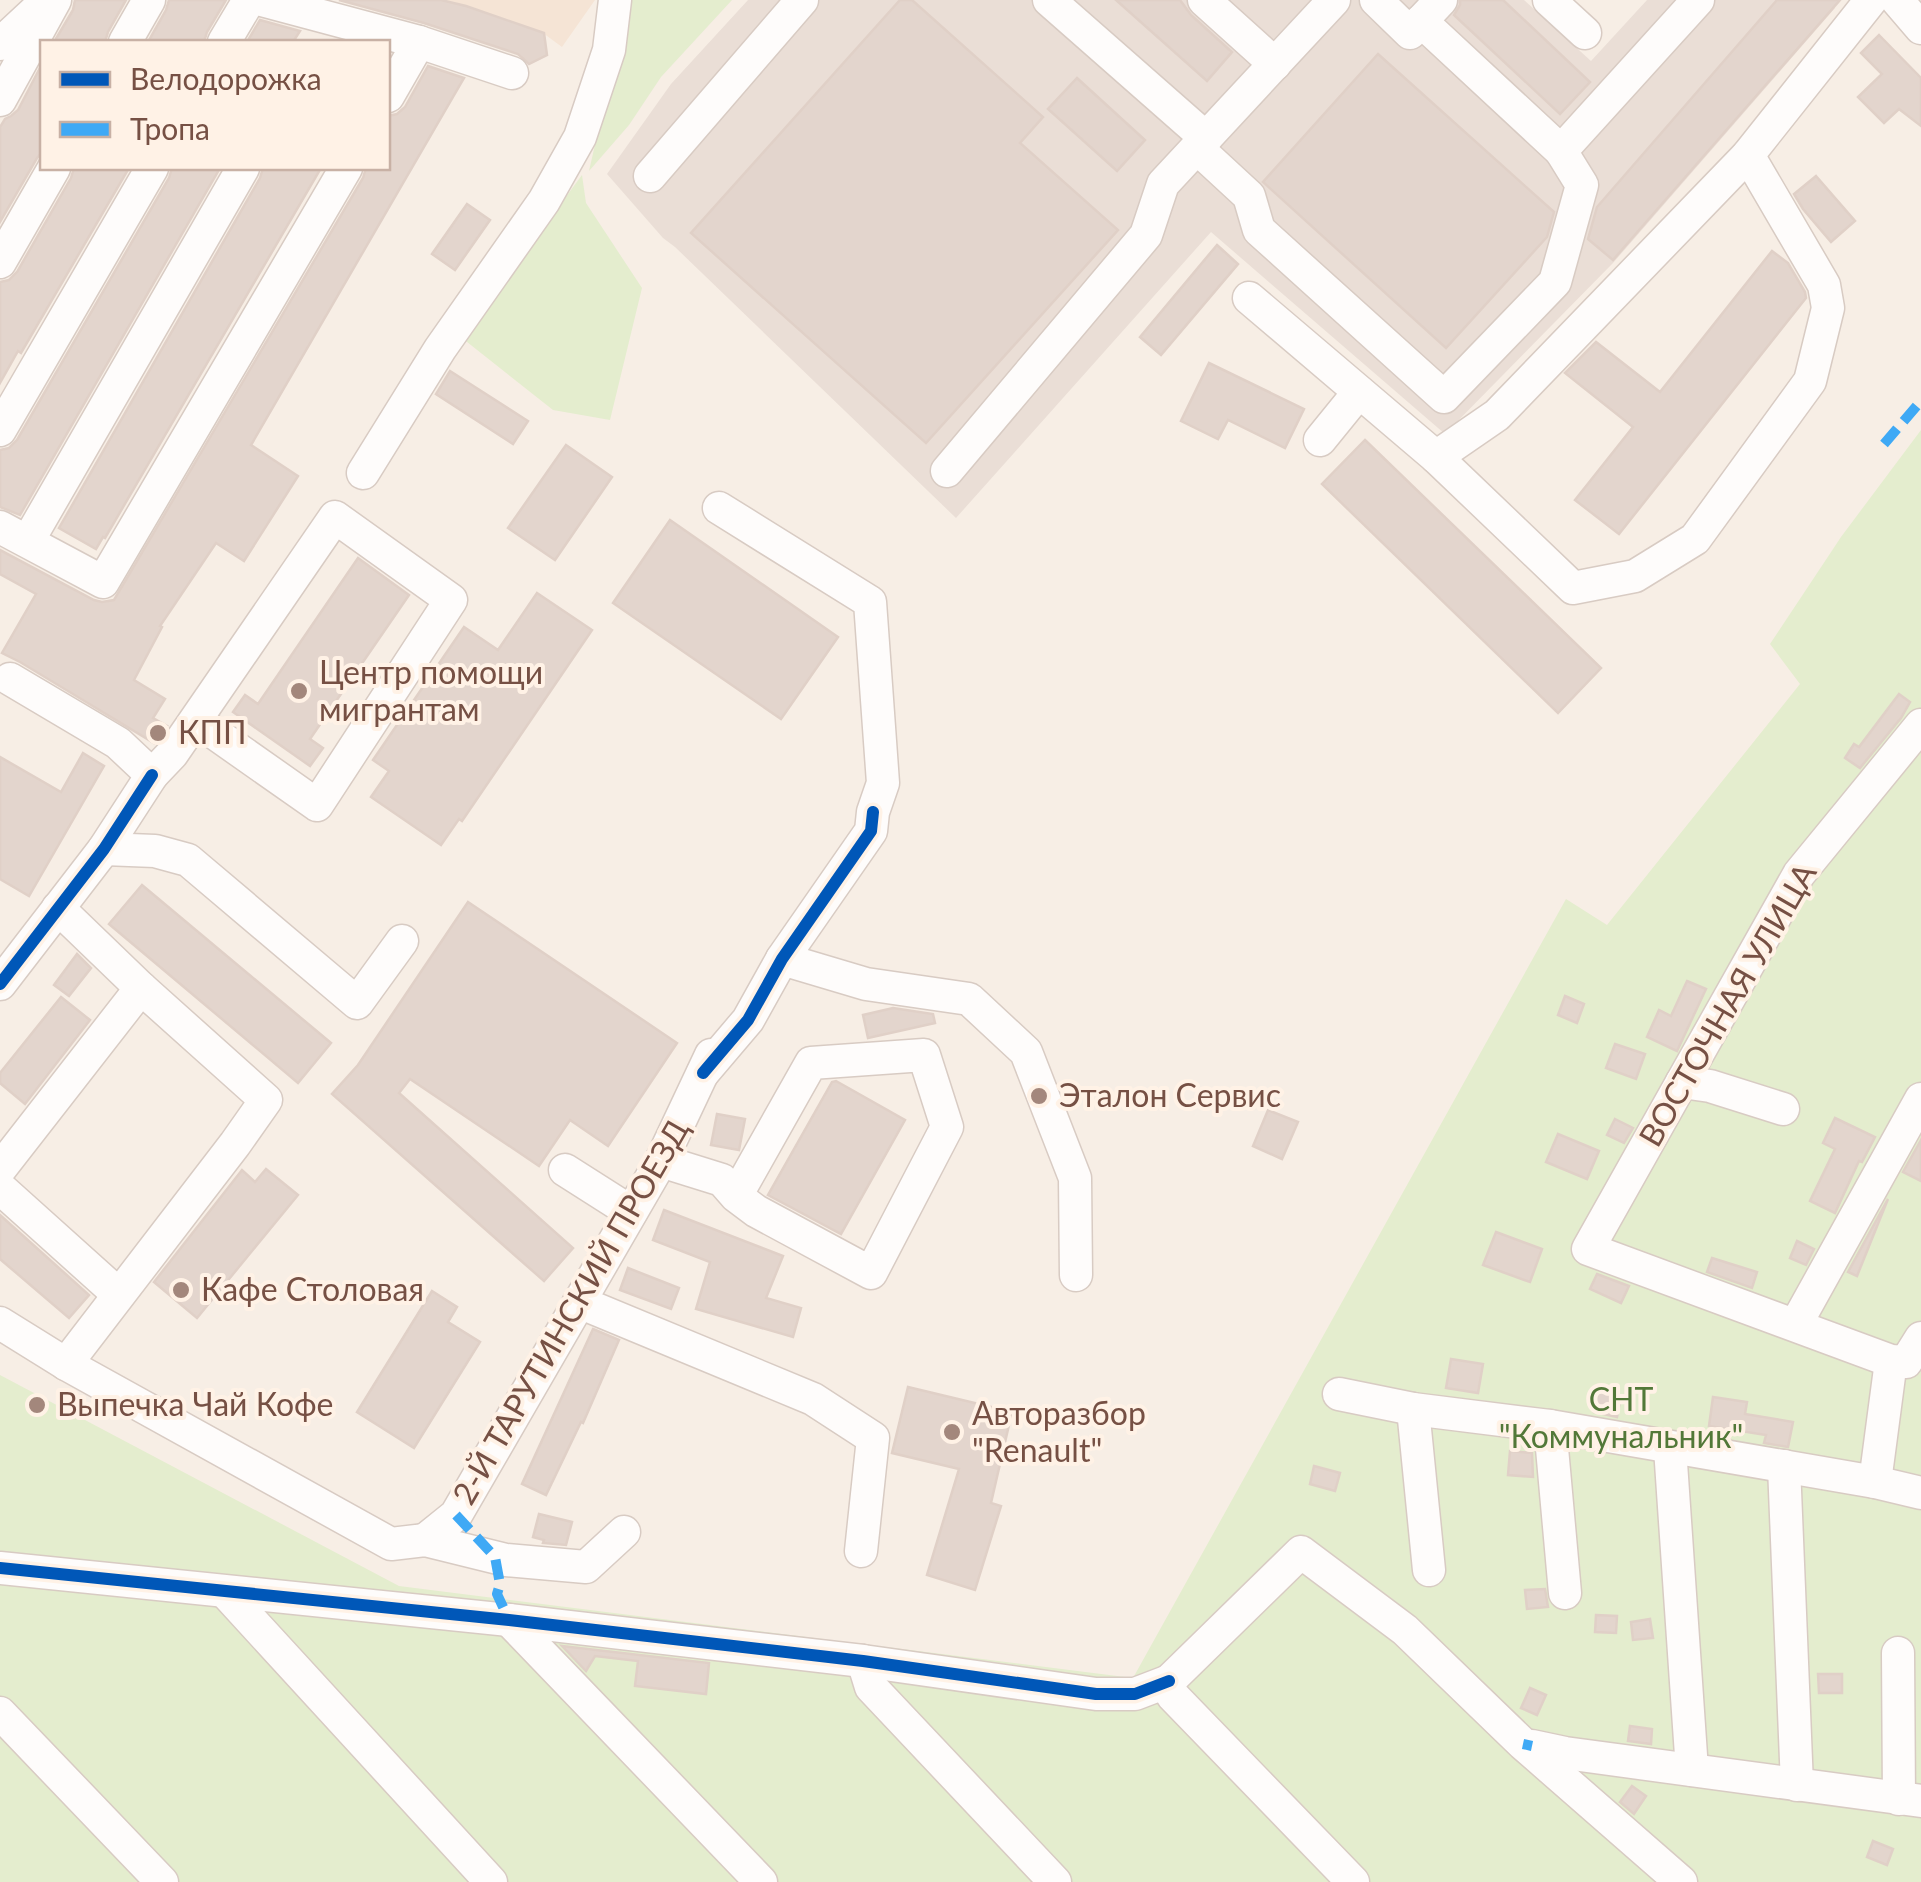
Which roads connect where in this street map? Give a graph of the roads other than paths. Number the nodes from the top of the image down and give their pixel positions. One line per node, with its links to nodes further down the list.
1 (48, 0): 23 (street)
2 (55, 0): 27 (street)
3 (149, 0): 20 (street)
4 (249, 0): 21 (street)
5 (262, 0): 18 (street)
6 (615, 0): 43 (street)
7 (802, 0): 35 (street)
8 (1048, 0): 28 (street)
9 (1204, 0): 24 (street)
10 (1334, 0): 24 (street)
11 (1376, 0): 16 (street)
12 (1549, 0): 19 (street)
13 (1698, 0): 29 (street)
14 (1872, 0): 30 (street)
15 (1897, 0): 17 (street)
16 (1431, 10): 29 (street)
17 (1921, 28)
18 (322, 30): 22 (street)
19 (1585, 33)
20 (125, 40)
21 (225, 40)
22 (419, 42): 25 (street); 26 (street)
23 (0, 44)
24 (1275, 64): 28 (street)
25 (512, 73)
26 (390, 93)
27 (0, 100)
28 (1201, 143): 29 (street); 42 (street)
29 (1561, 150)
30 (1748, 156): 41 (street); 41 (street)
31 (53, 170): 36 (street)
32 (151, 170): 39 (street)
33 (242, 170): 45 (street)
34 (345, 170): 45 (street)
35 (650, 176)
36 (0, 262)
37 (1249, 298): 38 (street)
38 (1359, 392): 40 (street); 41 (street)
39 (0, 430)
40 (1320, 440)
41 (1436, 457)
42 (947, 472)
43 (363, 473)
44 (720, 508): 53 (street, 2-Й ТАРУТИНСКИЙ ПРОЕЗД)
45 (14, 534)
46 (10, 679): 49 (street)
47 (196, 720): 47 (street); 49 (street)
48 (1921, 725): 56 (street, ВОСТОЧНАЯ УЛИЦА)
49 (152, 775): 50 (street)
50 (104, 849): 51 (street); 52 (street)
51 (58, 908): 54 (street); 55 (street)
52 (402, 941)
53 (782, 959): 59 (street, 2-Й ТАРУТИНСКИЙ ПРОЕЗД); 65 (street)
54 (0, 984)
55 (140, 988): 60 (street); 66 (street)
56 (1682, 1082): 58 (street); 69 (street, ВОСТОЧНАЯ УЛИЦА)
57 (1921, 1099): 69 (street)
58 (1783, 1110)
59 (661, 1161): 63 (street); 64 (street, 2-Й ТАРУТИНСКИЙ ПРОЕЗД)
60 (0, 1169)
61 (565, 1170): 64 (street)
62 (0, 1188): 66 (street)
63 (736, 1196): 63 (street)
64 (632, 1212): 67 (street, 2-Й ТАРУТИНСКИЙ ПРОЕЗД)
65 (1076, 1275)
66 (118, 1294): 72 (street)
67 (579, 1302): 81 (street, 2-Й ТАРУТИНСКИЙ ПРОЕЗД); 82 (street)
68 (0, 1323): 72 (street)
69 (1796, 1324): 71 (street)
70 (1921, 1338): 71 (street)
71 (1891, 1361): 78 (street)
72 (66, 1364): 81 (street)
73 (1339, 1394): 74 (street)
74 (1413, 1409): 75 (street); 84 (street)
75 (1550, 1426): 76 (street); 86 (street)
76 (1670, 1448): 77 (street); 93 (street)
77 (1784, 1466): 78 (street); 94 (street)
78 (1875, 1482): 79 (street)
79 (1921, 1492)
80 (624, 1532): 81 (street)
81 (425, 1540)
82 (861, 1551)
83 (0, 1568): 85 (street)
84 (1429, 1570)
85 (226, 1593): 87 (street); 97 (street)
86 (1564, 1593)
87 (509, 1620): 89 (street); 98 (street)
88 (1898, 1653): 95 (street)
89 (863, 1661): 90 (street); 99 (street)
90 (1169, 1681): 100 (street); 101 (street)
91 (0, 1712): 96 (street)
92 (1532, 1746): 93 (street)
93 (1692, 1770): 94 (street)
94 (1797, 1785): 95 (street)
95 (1910, 1800)
96 (162, 1882)
97 (490, 1882)
98 (760, 1882)
99 (1055, 1882)
100 (1353, 1882)
101 (1680, 1882)

